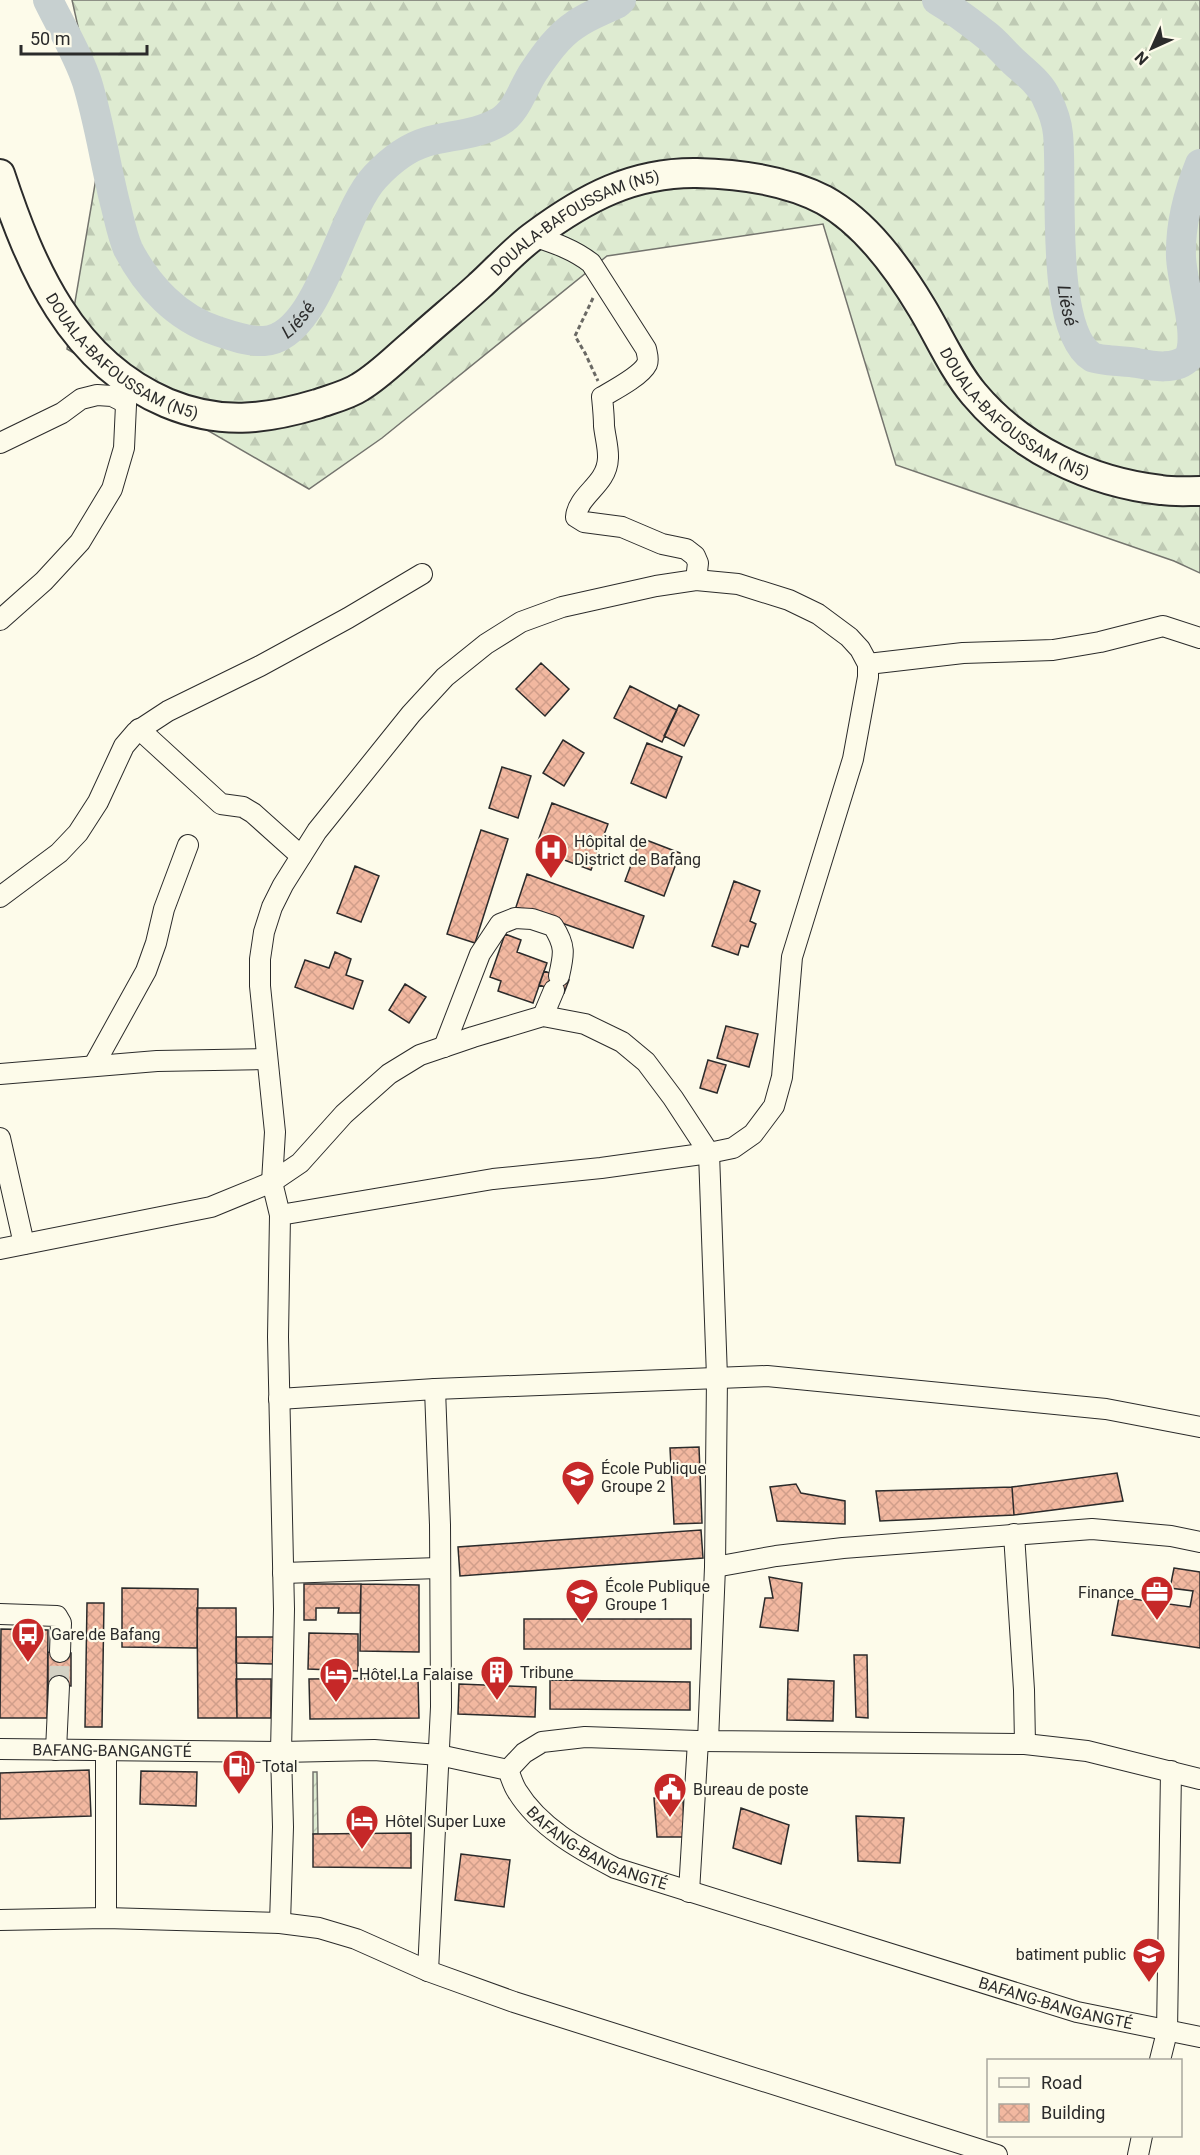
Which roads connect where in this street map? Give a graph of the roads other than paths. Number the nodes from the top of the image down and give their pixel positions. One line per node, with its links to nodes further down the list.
1 (0, 174): 3 (highway, DOUALA-BAFOUSSAM (N5))
2 (533, 236): 3 (highway, DOUALA-BAFOUSSAM (N5)); 5 (highway, DOUALA-BAFOUSSAM (N5)); 7 (street)
3 (126, 393): 4 (street); 8 (street)
4 (0, 443)
5 (1200, 491)
6 (422, 574): 11 (street)
7 (696, 580): 10 (street); 13 (street)
8 (0, 620)
9 (1200, 638): 10 (street)
10 (867, 664): 21 (street)
11 (139, 729): 13 (street); 14 (street)
12 (188, 845): 18 (street)
13 (301, 856): 17 (street)
14 (0, 897)
15 (543, 1016): 16 (street); 16 (street); 21 (street)
16 (444, 1047): 22 (street)
17 (267, 1059): 18 (street); 22 (street)
18 (94, 1065): 19 (street)
19 (0, 1074)
20 (0, 1138): 24 (street)
21 (709, 1153): 23 (street); 26 (street)
22 (272, 1182): 23 (street); 24 (street)
23 (280, 1215): 28 (street)
24 (24, 1244): 25 (street)
25 (0, 1249)
26 (717, 1377): 27 (street); 29 (street); 32 (street)
27 (435, 1389): 28 (street); 33 (street)
28 (279, 1399): 34 (street)
29 (1200, 1427)
30 (1014, 1534): 31 (street); 32 (street); 39 (street)
31 (1200, 1542)
32 (715, 1567): 38 (street)
33 (439, 1568): 34 (street); 44 (street)
34 (283, 1573): 43 (street)
35 (0, 1614): 36 (street)
36 (60, 1652)
37 (59, 1686): 41 (street)
38 (703, 1741): 39 (street); 45 (street); 48 (street)
39 (1025, 1744): 46 (street)
40 (0, 1749): 41 (street, BAFANG-BANGANGTÉ)
41 (56, 1750): 42 (street, BAFANG-BANGANGTÉ)
42 (106, 1751): 43 (street, BAFANG-BANGANGTÉ); 49 (street)
43 (281, 1752): 44 (street, BAFANG-BANGANGTÉ); 51 (street)
44 (439, 1755): 45 (street, BAFANG-BANGANGTÉ); 52 (street)
45 (508, 1770): 48 (street, BAFANG-BANGANGTÉ)
46 (1171, 1771): 47 (street); 53 (street)
47 (1200, 1779)
48 (689, 1892): 53 (street, BAFANG-BANGANGTÉ)
49 (106, 1918): 50 (street); 51 (street)
50 (0, 1920)
51 (280, 1923): 52 (street)
52 (428, 1971): 57 (street)
53 (1167, 2032): 54 (street, BAFANG-BANGANGTÉ); 55 (street)
54 (1200, 2037)
55 (1160, 2059)
56 (1142, 2137): 58 (street)
57 (997, 2155)
58 (1138, 2155)

